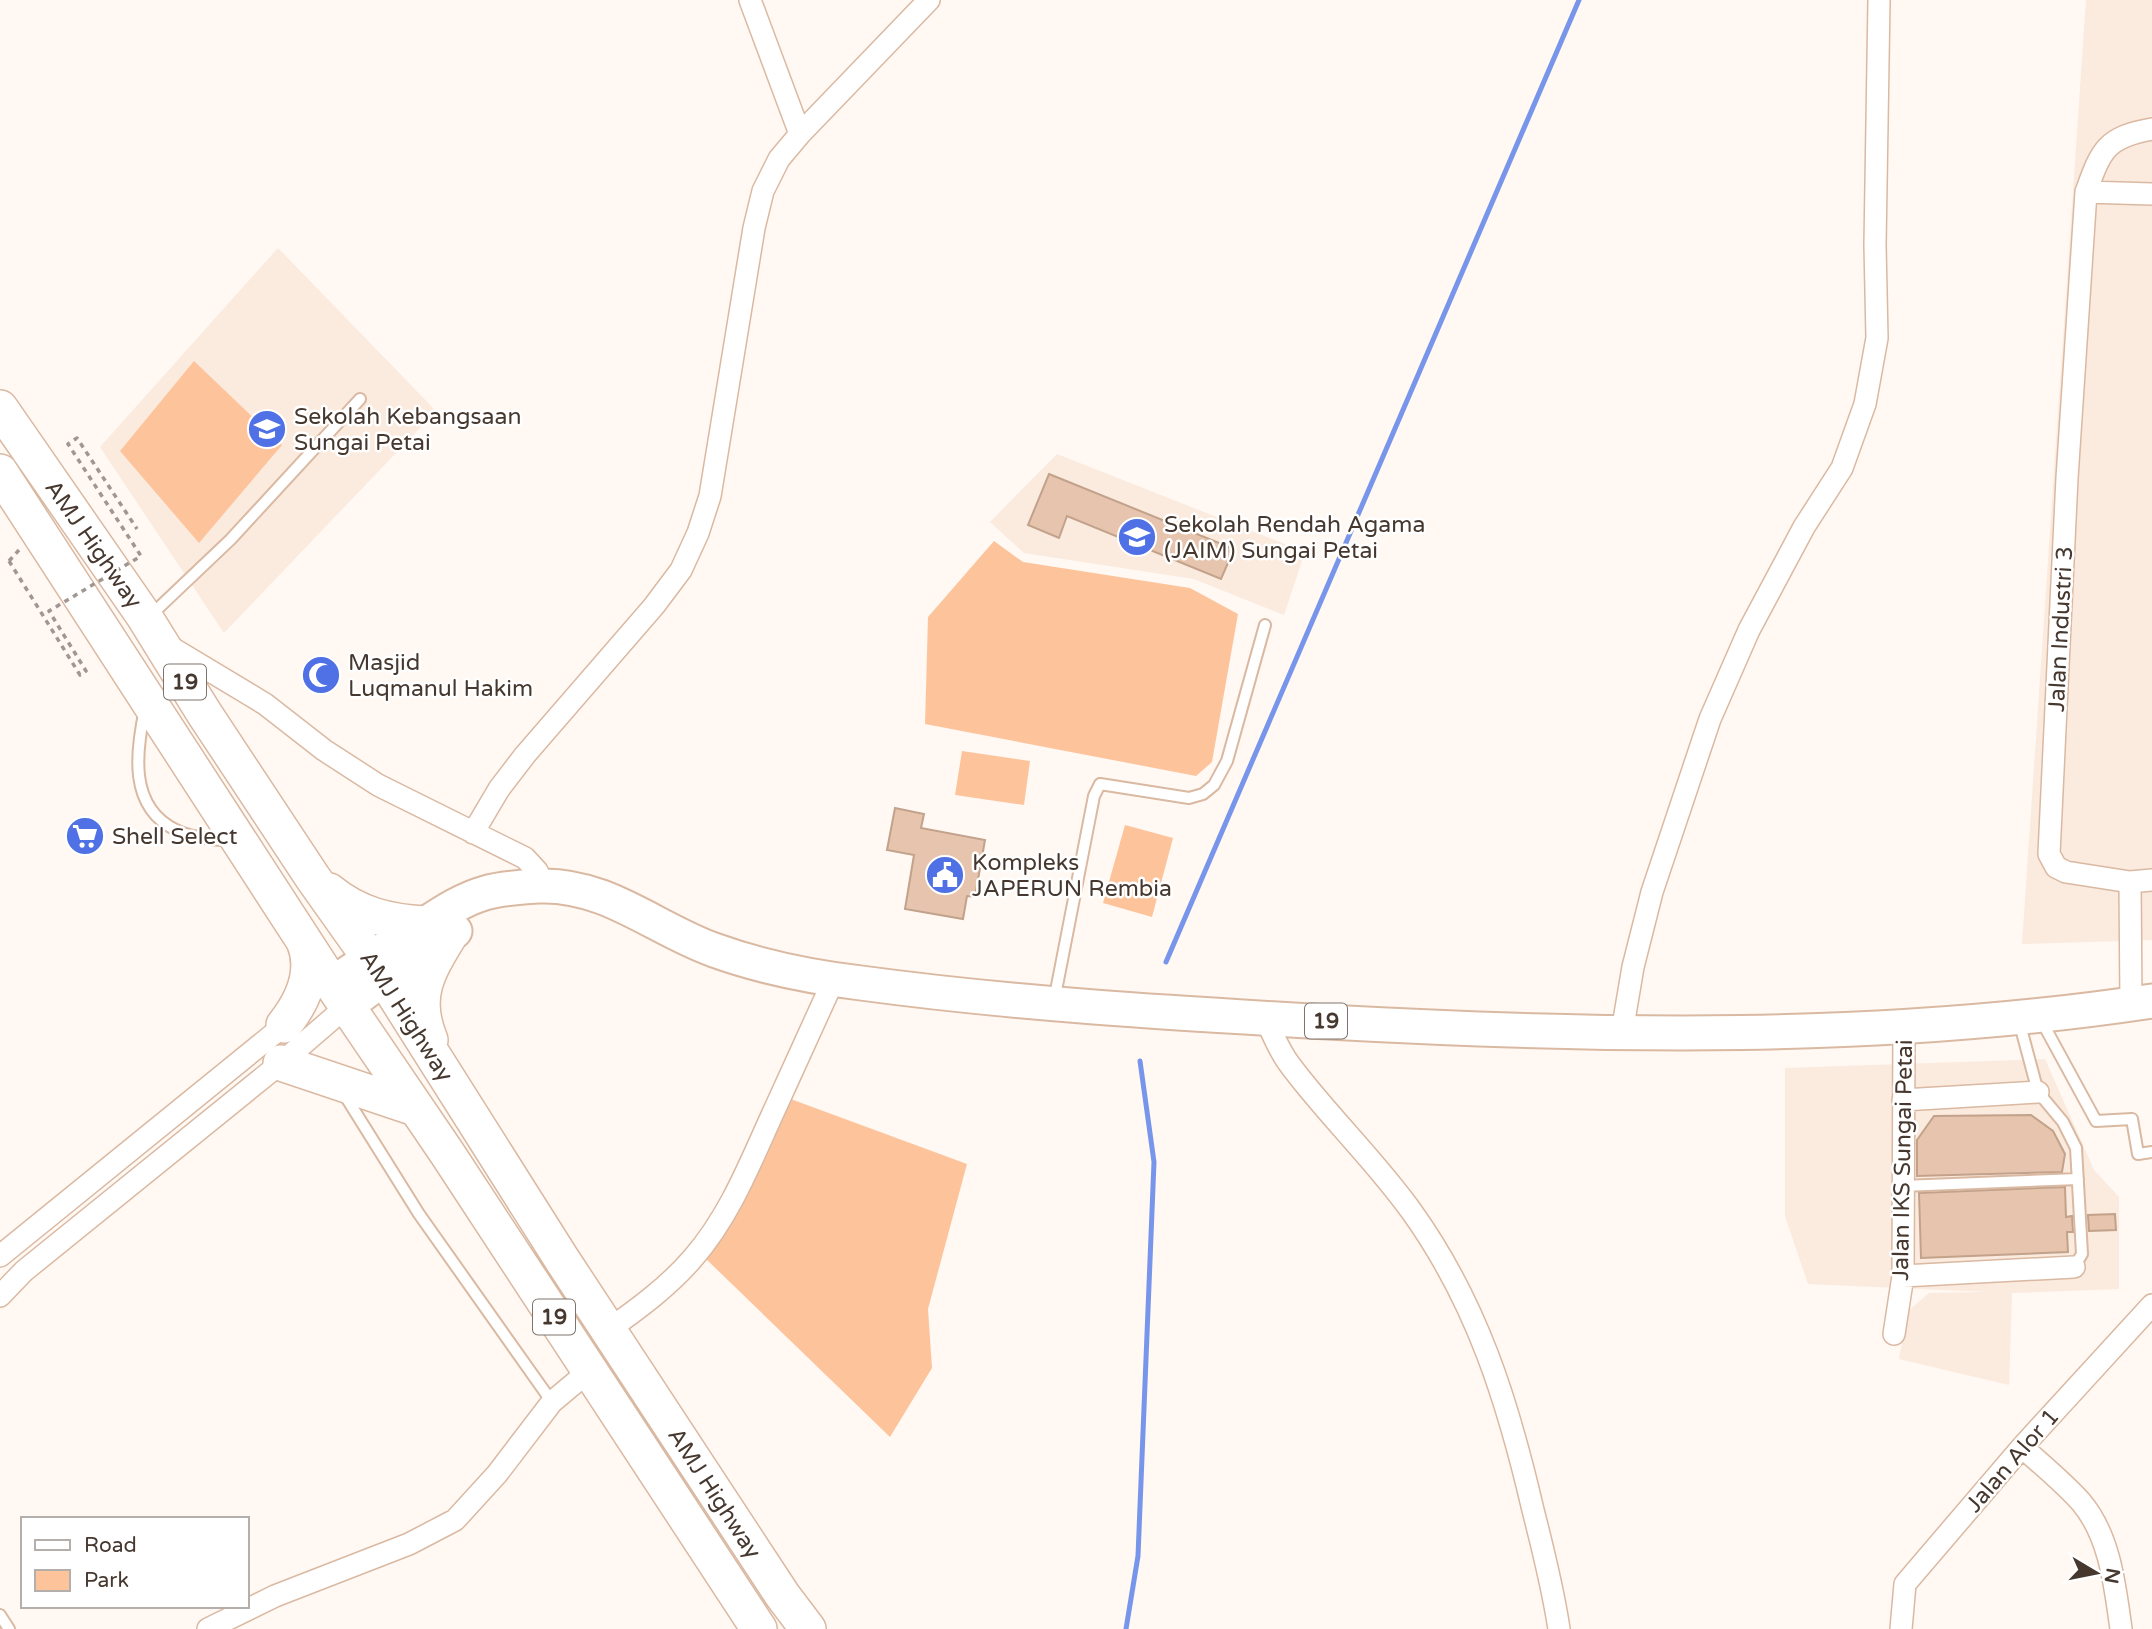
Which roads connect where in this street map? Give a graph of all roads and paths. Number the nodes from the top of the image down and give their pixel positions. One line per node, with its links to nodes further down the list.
1 (750, 0): 5 (street)
2 (929, 0): 5 (street)
3 (1879, 0): 33 (street)
4 (2152, 129): 6 (street, Jalan Industri 3)
5 (800, 134): 16 (street)
6 (2086, 192): 7 (street); 20 (street, Jalan Industri 3)
7 (2152, 194)
8 (360, 399): 14 (lane)
9 (0, 408): 14 (highway, AMJ Highway / 19)
10 (0, 472): 15 (highway, AMJ Highway / 19)
11 (138, 529): 12 (path, bridge)
12 (9, 561)
13 (1265, 625): 28 (lane)
14 (153, 630): 16 (street); 18 (highway, AMJ Highway / 19)
15 (148, 697): 17 (highway, AMJ Highway / 19); 17 (lane)
16 (473, 833): 21 (street)
17 (242, 842): 23 (highway, AMJ Highway / 19)
18 (313, 878): 22 (highway); 24 (highway, AMJ Highway / 19)
19 (2152, 880): 20 (street, Jalan Industri 3)
20 (2130, 882): 27 (street)
21 (531, 888): 22 (main road, 19); 25 (main road, 19)
22 (437, 930): 24 (main road, 19); 35 (highway)
23 (303, 938): 26 (highway, AMJ Highway / 19); 31 (highway)
24 (376, 968): 26 (main road, 19); 35 (highway, AMJ Highway / 19)
25 (834, 979): 28 (main road, 19); 49 (street)
26 (340, 995): 31 (street); 34 (street); 39 (highway, AMJ Highway / 19)
27 (2141, 1002): 29 (main road, 19)
28 (1054, 1004): 30 (main road, 19)
29 (2029, 1017): 32 (main road, 19); 37 (lane); 40 (lane)
30 (1265, 1018): 33 (main road, 19); 59 (street)
31 (284, 1026): 43 (street)
32 (1904, 1027): 33 (main road, 19); 38 (street, Jalan IKS Sungai Petai)
33 (1622, 1032)
34 (281, 1063): 36 (highway); 45 (street)
35 (443, 1070): 49 (highway, AMJ Highway / 19)
36 (335, 1080): 39 (highway); 52 (lane)
37 (2038, 1092): 38 (street); 41 (lane)
38 (1903, 1100): 42 (street, Jalan IKS Sungai Petai)
39 (415, 1108): 51 (highway, AMJ Highway / 19)
40 (2152, 1152)
41 (2078, 1178): 42 (lane); 44 (lane)
42 (1902, 1185): 46 (street, Jalan IKS Sungai Petai)
43 (2, 1250): 45 (street)
44 (2074, 1267): 46 (street)
45 (24, 1271): 47 (street)
46 (1903, 1276): 50 (street, Jalan IKS Sungai Petai)
47 (0, 1296)
48 (2152, 1305): 53 (street, Jalan Alor 1)
49 (608, 1330): 58 (highway, AMJ Highway / 19)
50 (1894, 1334)
51 (589, 1371): 52 (street); 57 (highway, AMJ Highway / 19)
52 (552, 1402): 56 (street)
53 (2022, 1447): 60 (street, Jalan Alor 1); 61 (street)
54 (0, 1615): 55 (lane)
55 (9, 1629)
56 (208, 1629)
57 (759, 1629)
58 (808, 1629)
59 (1559, 1629)
60 (1901, 1629)
61 (2121, 1629)

